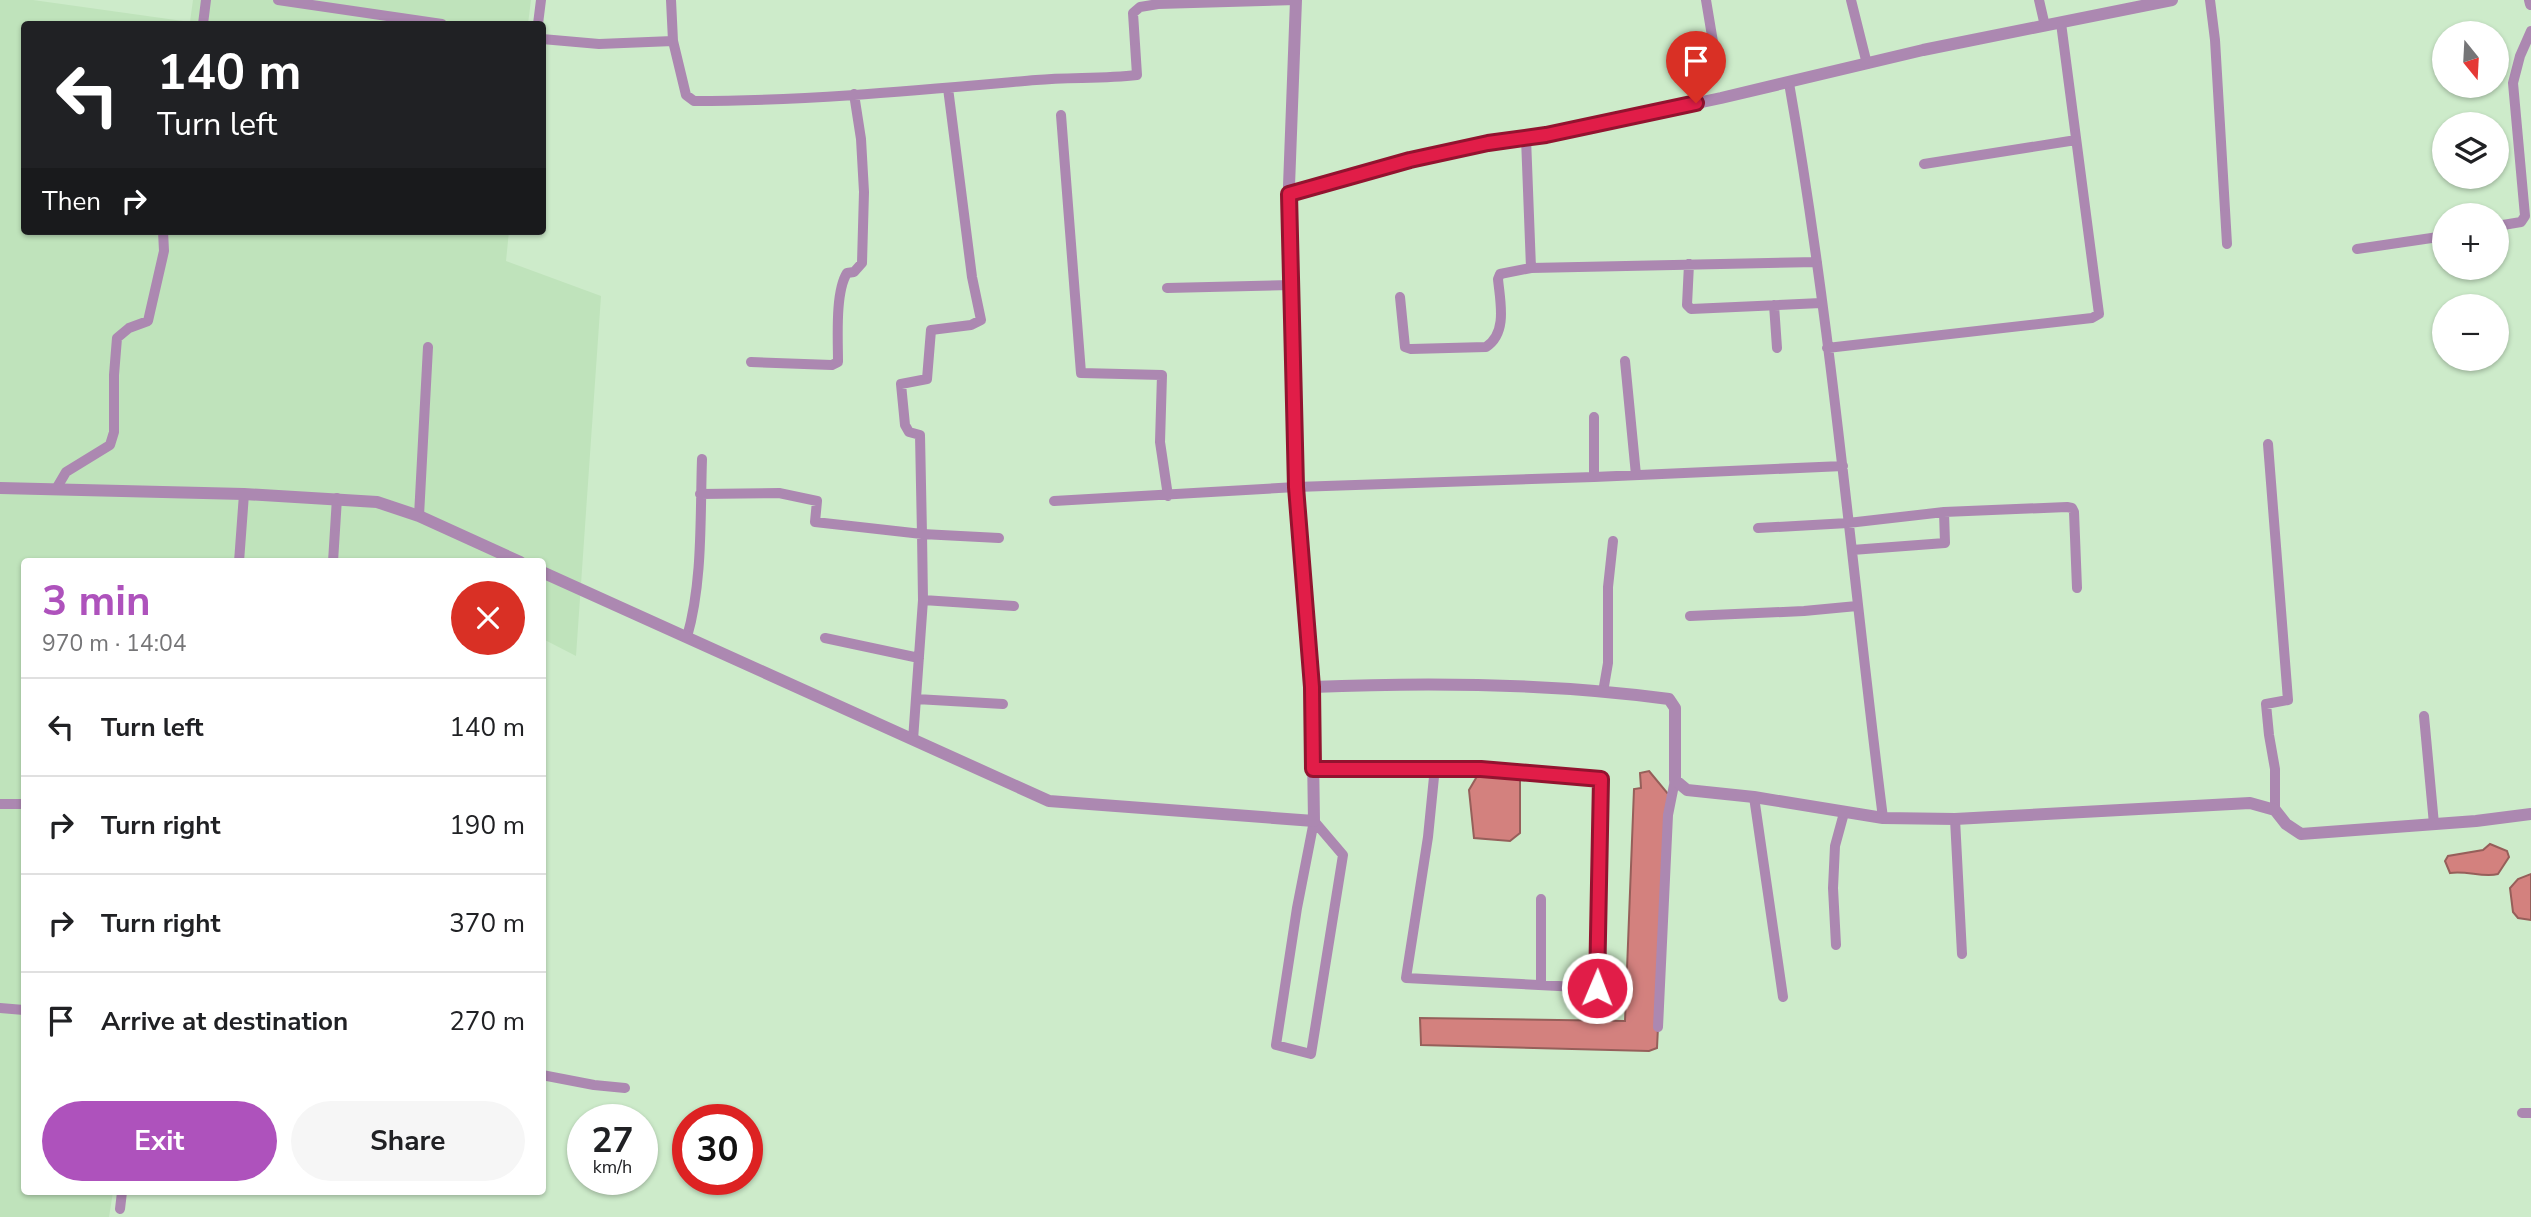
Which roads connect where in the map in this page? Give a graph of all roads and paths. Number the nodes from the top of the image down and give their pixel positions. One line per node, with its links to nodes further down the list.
1 (206, 0): 13 (street)
2 (278, 0): 14 (street)
3 (541, 0): 15 (street)
4 (671, 0): 20 (street)
5 (1131, 0): 12 (street)
6 (1296, 0): 12 (street); 30 (street)
7 (1706, 0): 21 (street)
8 (1851, 0): 22 (street)
9 (2039, 0): 17 (street)
10 (2172, 0): 16 (street)
11 (2210, 0): 34 (street)
12 (1133, 13): 24 (street)
13 (203, 21)
14 (403, 21)
15 (538, 21)
16 (2061, 23): 17 (street); 28 (street)
17 (2045, 26): 22 (street)
18 (2531, 31): 31 (street)
19 (546, 39): 20 (street)
20 (673, 41): 25 (street)
21 (1716, 54)
22 (1867, 64): 23 (street)
23 (1790, 83): 27 (street); 36 (street)
24 (948, 88): 25 (street); 67 (street)
25 (854, 94): 48 (street)
26 (1061, 115): 60 (street)
27 (1526, 138): 30 (street); 38 (street)
28 (2076, 140): 29 (street); 46 (street)
29 (1924, 164)
30 (1289, 194): 39 (street)
31 (2509, 224)
32 (163, 235): 57 (street)
33 (2432, 238): 35 (street)
34 (2227, 244)
35 (2357, 249)
36 (1816, 262): 37 (street); 42 (street)
37 (1689, 264): 38 (street); 43 (street)
38 (1531, 268): 41 (street)
39 (1292, 285): 40 (street); 55 (street)
40 (1167, 288)
41 (1400, 297)
42 (1821, 303): 43 (street); 46 (street)
43 (1773, 305): 45 (street)
44 (428, 347): 64 (street)
45 (1777, 348)
46 (1827, 348): 52 (street)
47 (1625, 361): 53 (street)
48 (751, 362)
49 (1594, 417): 54 (street)
50 (2268, 444): 95 (street)
51 (702, 458): 59 (street)
52 (1843, 466): 53 (street); 65 (street)
53 (1636, 475): 54 (street)
54 (1594, 478): 55 (street)
55 (1296, 487): 60 (street); 83 (street)
56 (0, 488): 57 (street)
57 (56, 489): 58 (street)
58 (244, 494): 61 (street); 71 (street)
59 (701, 494): 67 (street); 80 (street)
60 (1168, 496): 62 (street)
61 (337, 498): 64 (street); 72 (street)
62 (1054, 501)
63 (1944, 512): 65 (street); 70 (street); 75 (street)
64 (419, 516): 73 (street)
65 (1848, 523): 66 (street); 70 (street)
66 (1758, 528)
67 (922, 534): 68 (street); 76 (street)
68 (999, 538)
69 (1613, 541): 84 (street)
70 (1852, 550): 78 (street)
71 (239, 558)
72 (334, 558)
73 (511, 558)
74 (546, 574): 80 (street)
75 (2077, 588)
76 (923, 600): 77 (street); 82 (street)
77 (1014, 606)
78 (1857, 606): 79 (street); 98 (street)
79 (1690, 616)
80 (687, 637): 88 (street)
81 (825, 638): 82 (street)
82 (919, 658): 85 (street)
83 (1312, 687): 84 (street); 90 (street)
84 (1603, 692): 91 (street)
85 (916, 699): 86 (street); 88 (street)
86 (1003, 704)
87 (2424, 716): 101 (street)
88 (913, 740): 100 (street)
89 (1435, 767): 90 (street); 105 (street); 105 (street)
90 (1313, 769): 100 (street)
91 (1675, 780): 92 (street); 109 (street)
92 (1754, 797): 96 (street); 106 (street)
93 (0, 804): 94 (street)
94 (21, 804)
95 (2275, 810): 99 (street); 101 (street)
96 (1844, 813): 98 (street); 103 (street)
97 (2531, 814): 101 (street)
98 (1883, 818): 99 (street)
99 (1955, 819): 104 (street)
100 (1314, 821): 100 (street)
101 (2434, 824)
102 (1541, 899): 105 (street)
103 (1836, 945)
104 (1962, 954)
105 (1541, 985)
106 (1783, 997)
107 (0, 1008): 108 (street)
108 (21, 1010)
109 (1658, 1027)
110 (546, 1075): 111 (street)
111 (625, 1088)
112 (122, 1195): 113 (street)
113 (120, 1209)

